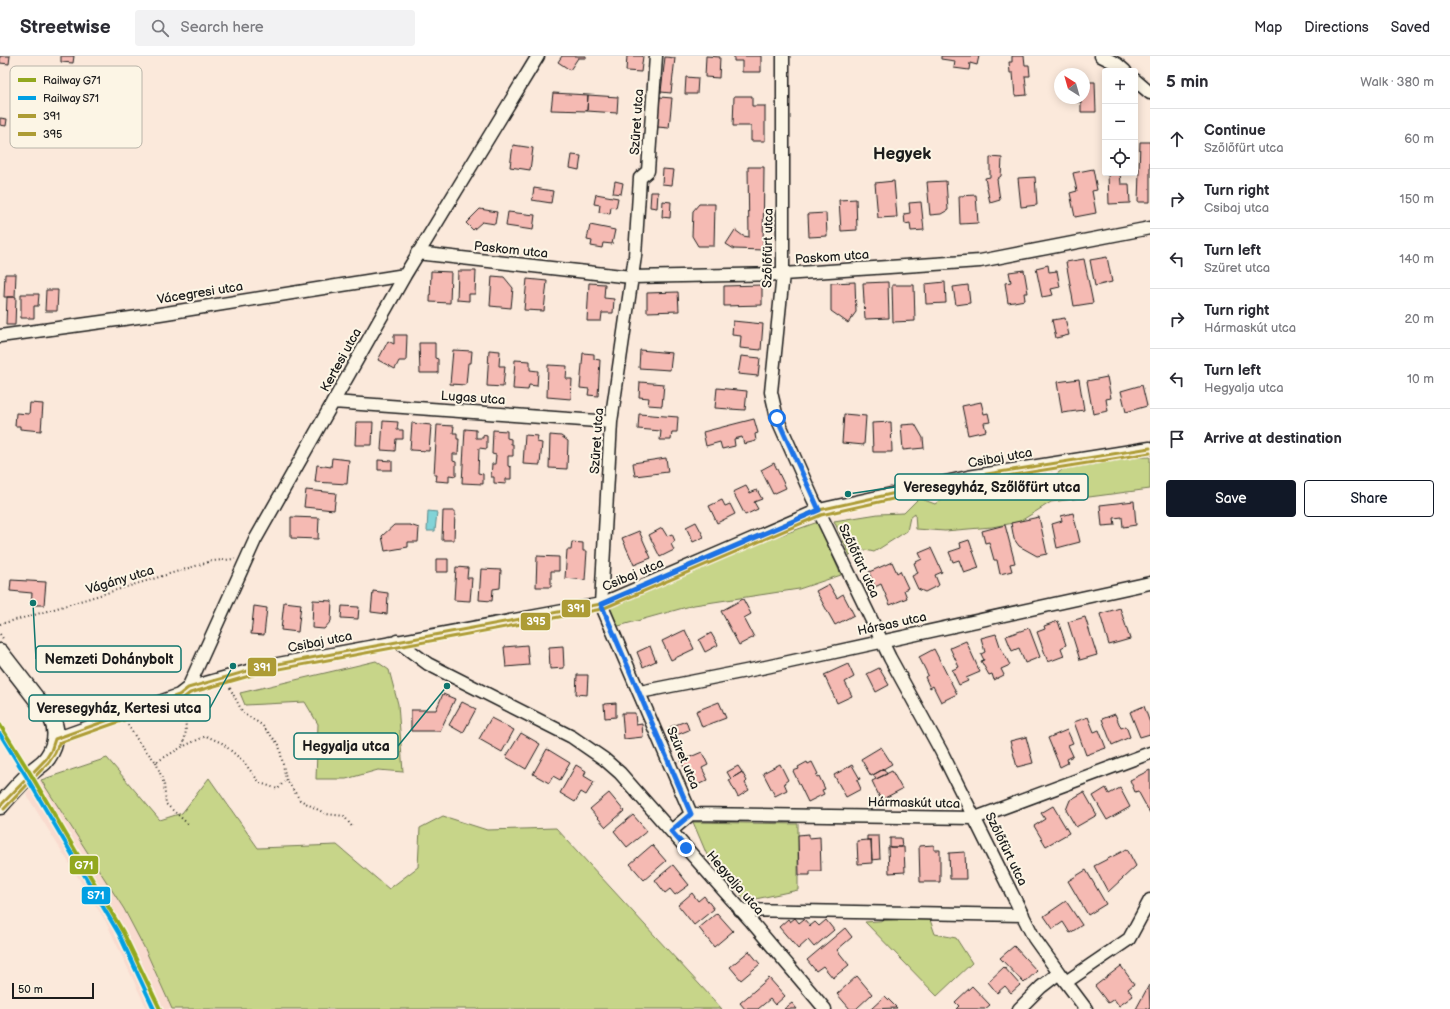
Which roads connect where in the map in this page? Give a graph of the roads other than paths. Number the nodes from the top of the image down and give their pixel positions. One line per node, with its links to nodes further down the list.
1 (538, 56): 9 (street, Kertesi utca)
2 (656, 56): 12 (street, Szüret utca)
3 (783, 56): 10 (street, Szőlőfürt utca)
4 (1101, 56): 5 (street)
5 (1121, 64)
6 (1138, 83): 7 (street)
7 (1150, 93)
8 (1150, 228): 10 (street, Paskom utca)
9 (417, 253): 11 (street, Kertesi utca); 12 (street, Paskom utca)
10 (783, 274): 12 (street, Paskom utca); 17 (street, Szőlőfürt utca)
11 (405, 275): 13 (street, Vácegresi utca); 14 (street, Kertesi utca)
12 (630, 277): 15 (street, Szüret utca)
13 (0, 336)
14 (333, 402): 15 (street, Lugas utca); 23 (street, Kertesi utca)
15 (611, 422): 19 (street, Szüret utca)
16 (1150, 448): 17 (street, Csibaj utca)
17 (819, 510): 19 (street, Csibaj utca); 21 (street, Szőlőfürt utca)
18 (1150, 583): 21 (street, Hársas utca)
19 (601, 604): 20 (street, Csibaj utca); 24 (street, Szüret utca)
20 (397, 641): 23 (street, Csibaj utca); 30 (street, Hegyalja utca)
21 (881, 641): 24 (street, Hársas utca); 29 (street, Szőlőfürt utca)
22 (0, 652): 25 (main road)
23 (184, 692): 25 (street, Csibaj utca)
24 (640, 692): 28 (street, Szüret utca)
25 (55, 740): 27 (main road)
26 (1150, 753): 29 (street, Hármaskút utca)
27 (0, 806)
28 (691, 814): 29 (street, Hármaskút utca); 30 (street)
29 (975, 818): 33 (street, Szőlőfürt utca)
30 (671, 831): 32 (street, Hegyalja utca)
31 (1150, 900): 34 (street)
32 (740, 910): 33 (street); 35 (street, Hegyalja utca)
33 (1024, 915): 34 (street, Szőlőfürt utca)
34 (1062, 977): 36 (street); 37 (street, Szőlőfürt utca)
35 (825, 1009)
36 (1019, 1009)
37 (1086, 1009)

